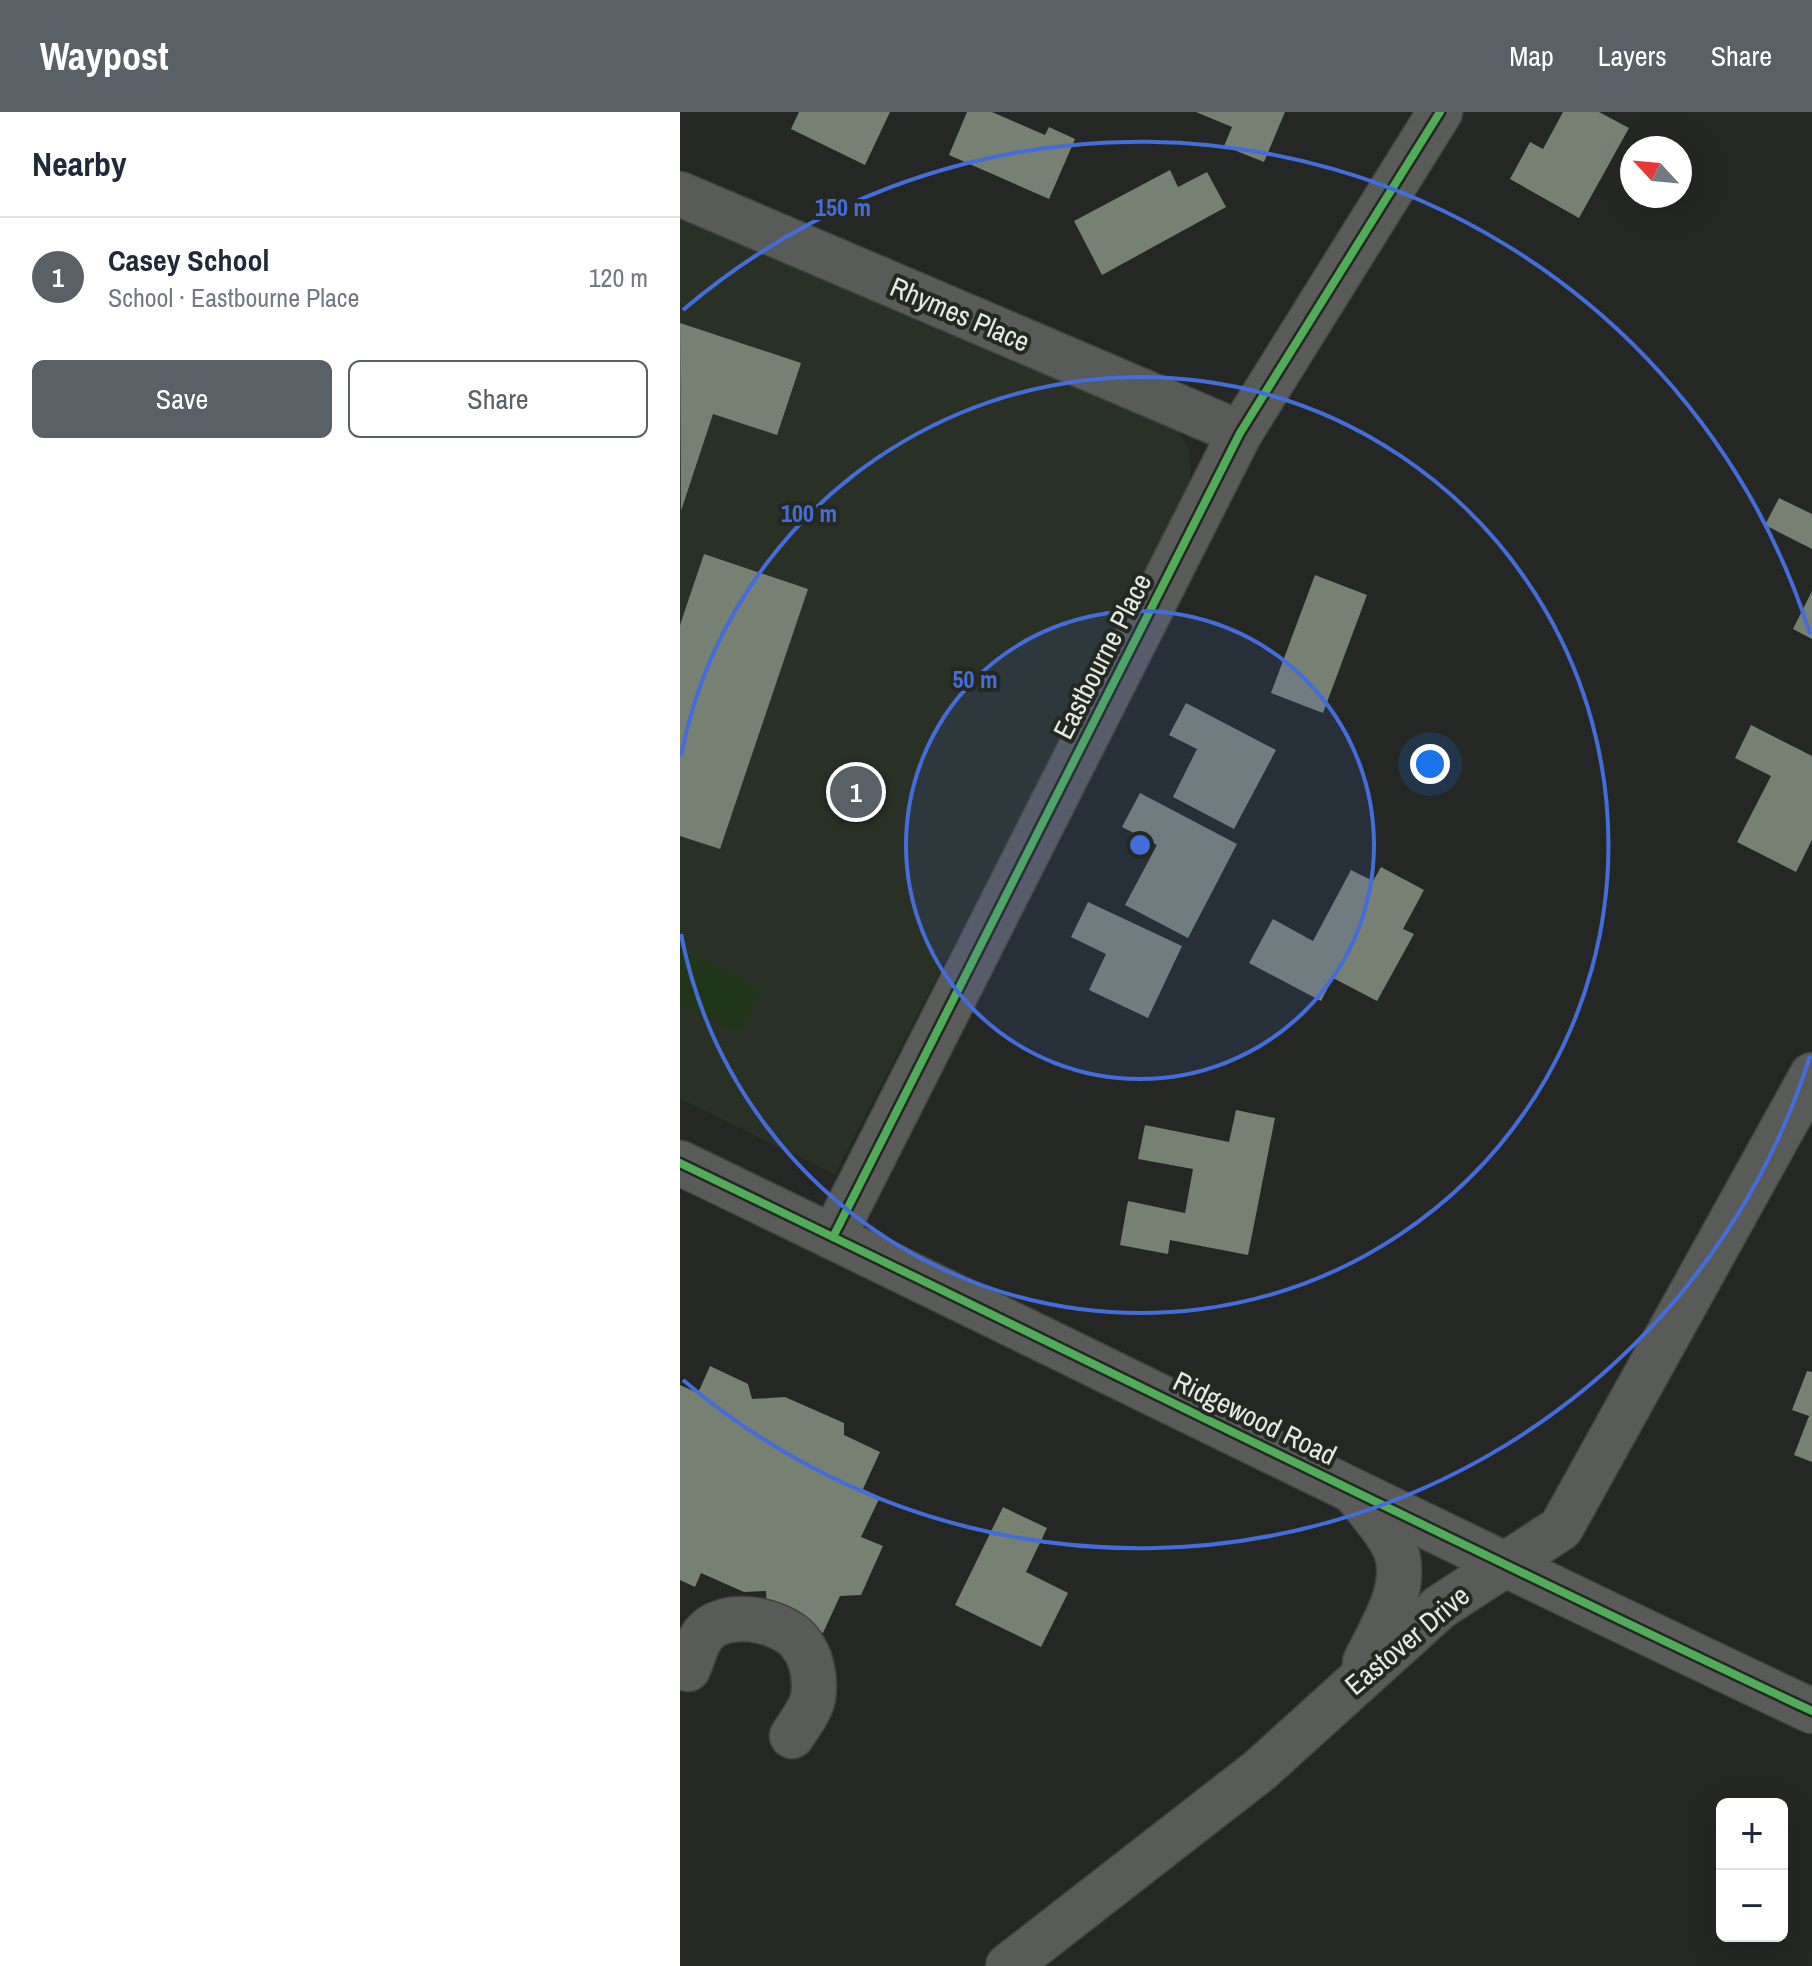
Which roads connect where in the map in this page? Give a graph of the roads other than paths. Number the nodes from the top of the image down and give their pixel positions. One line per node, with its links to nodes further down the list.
1 (1440, 112): 3 (street, Eastbourne Place)
2 (680, 194): 3 (street, Rhymes Place)
3 (1240, 433): 6 (street, Eastbourne Place)
4 (1812, 1075): 8 (street, Eastover Drive)
5 (680, 1163): 6 (street, Ridgewood Road)
6 (833, 1237): 7 (street, Ridgewood Road)
7 (1353, 1490): 8 (street, Ridgewood Road); 10 (street)
8 (1502, 1565): 10 (street, Eastover Drive); 11 (street, Ridgewood Road)
9 (688, 1669): 12 (street)
10 (1356, 1681): 13 (street, Eastover Drive)
11 (1812, 1711)
12 (792, 1736)
13 (1008, 1966)

